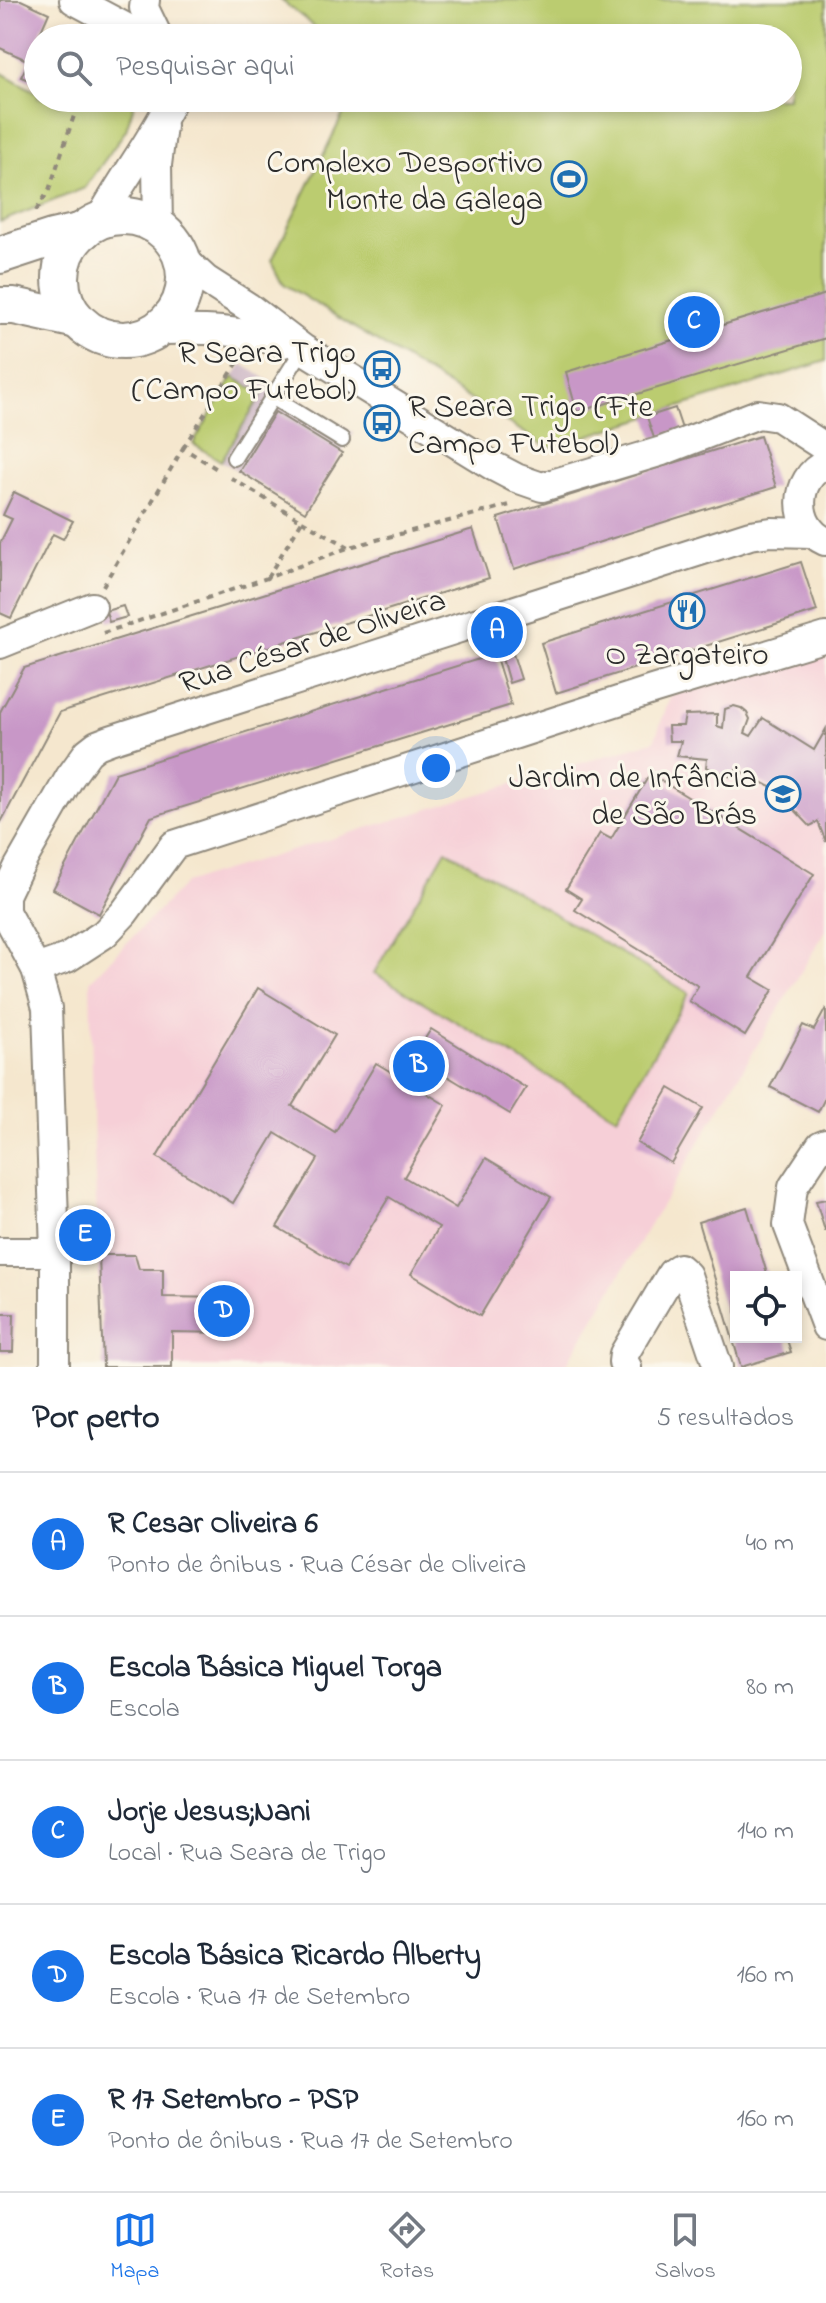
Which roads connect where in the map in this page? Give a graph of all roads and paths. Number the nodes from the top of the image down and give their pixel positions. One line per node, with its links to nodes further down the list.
1 (122, 0): 3 (street)
2 (145, 0): 5 (street)
3 (80, 2): 4 (street)
4 (120, 24)
5 (152, 24)
6 (75, 112): 11 (path)
7 (165, 112): 9 (street)
8 (167, 112): 10 (street)
9 (91, 226): 10 (street); 11 (street); 14 (street)
10 (158, 227): 12 (street)
11 (5, 253)
12 (182, 258): 15 (street); 16 (street)
13 (0, 306): 14 (street)
14 (77, 320): 15 (street)
15 (159, 330): 16 (street)
16 (303, 349): 18 (lane); 25 (street)
17 (238, 362): 21 (path)
18 (272, 397): 20 (lane); 23 (lane)
19 (778, 417): 22 (street); 25 (street); 26 (street)
20 (342, 440)
21 (183, 448): 27 (path); 32 (path)
22 (826, 448)
23 (234, 458)
24 (826, 464): 26 (street, Rua César de Oliveira)
25 (542, 487): 30 (path)
26 (802, 491): 28 (street, Rua César de Oliveira); 29 (street)
27 (302, 521): 30 (path); 31 (path)
28 (750, 535): 29 (street, Rua César de Oliveira); 35 (street, Rua César de Oliveira)
29 (821, 540)
30 (350, 547): 31 (path)
31 (267, 578): 32 (path)
32 (92, 607): 34 (street)
33 (826, 637): 36 (street)
34 (0, 644)
35 (6, 928): 36 (street)
36 (36, 969): 39 (street)
37 (826, 1143): 40 (street)
38 (0, 1252): 39 (street)
39 (55, 1252): 41 (street)
40 (826, 1326)
41 (55, 1367)
42 (627, 1367): 43 (street)
43 (718, 1367)

